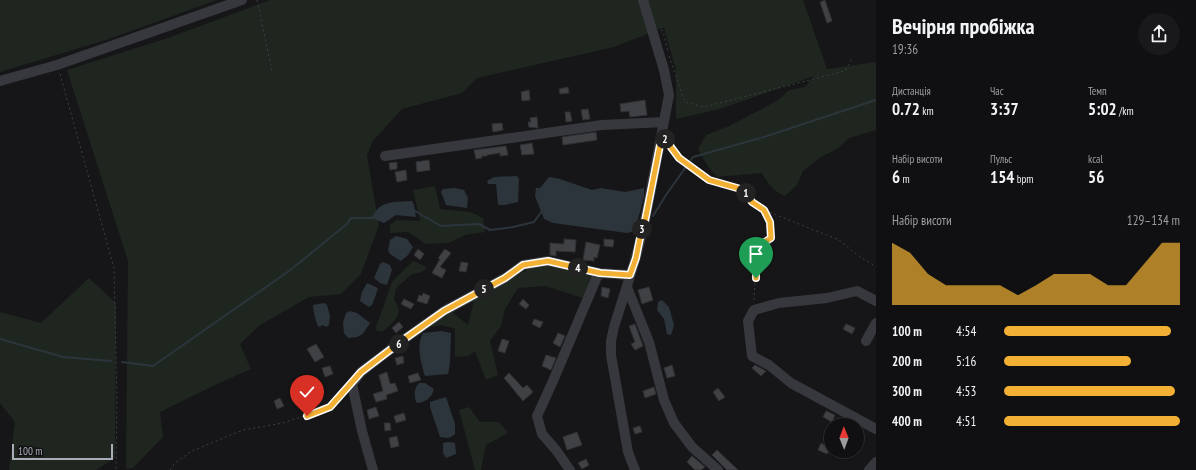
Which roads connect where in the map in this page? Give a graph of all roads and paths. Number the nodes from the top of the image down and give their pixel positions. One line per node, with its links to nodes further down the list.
1 (242, 0): 6 (street)
2 (257, 0): 7 (path)
3 (643, 0): 4 (street)
4 (652, 28): 5 (path); 9 (street)
5 (852, 59)
6 (57, 65): 8 (street); 24 (path)
7 (272, 71)
8 (0, 81)
9 (664, 122): 10 (street); 11 (street)
10 (662, 135): 12 (path); 15 (street)
11 (385, 156)
12 (764, 210): 13 (path); 18 (path)
13 (876, 267)
14 (600, 273): 15 (street); 21 (street); 27 (street)
15 (630, 275): 16 (street)
16 (626, 287): 28 (street); 29 (street)
17 (876, 301): 18 (street)
18 (754, 310): 22 (street)
19 (876, 323): 20 (street)
20 (866, 341)
21 (352, 384): 25 (path); 26 (street)
22 (876, 429)
23 (876, 462): 30 (street)
24 (116, 470)
25 (170, 470)
26 (373, 470)
27 (570, 470)
28 (635, 470)
29 (718, 470)
30 (869, 470)

